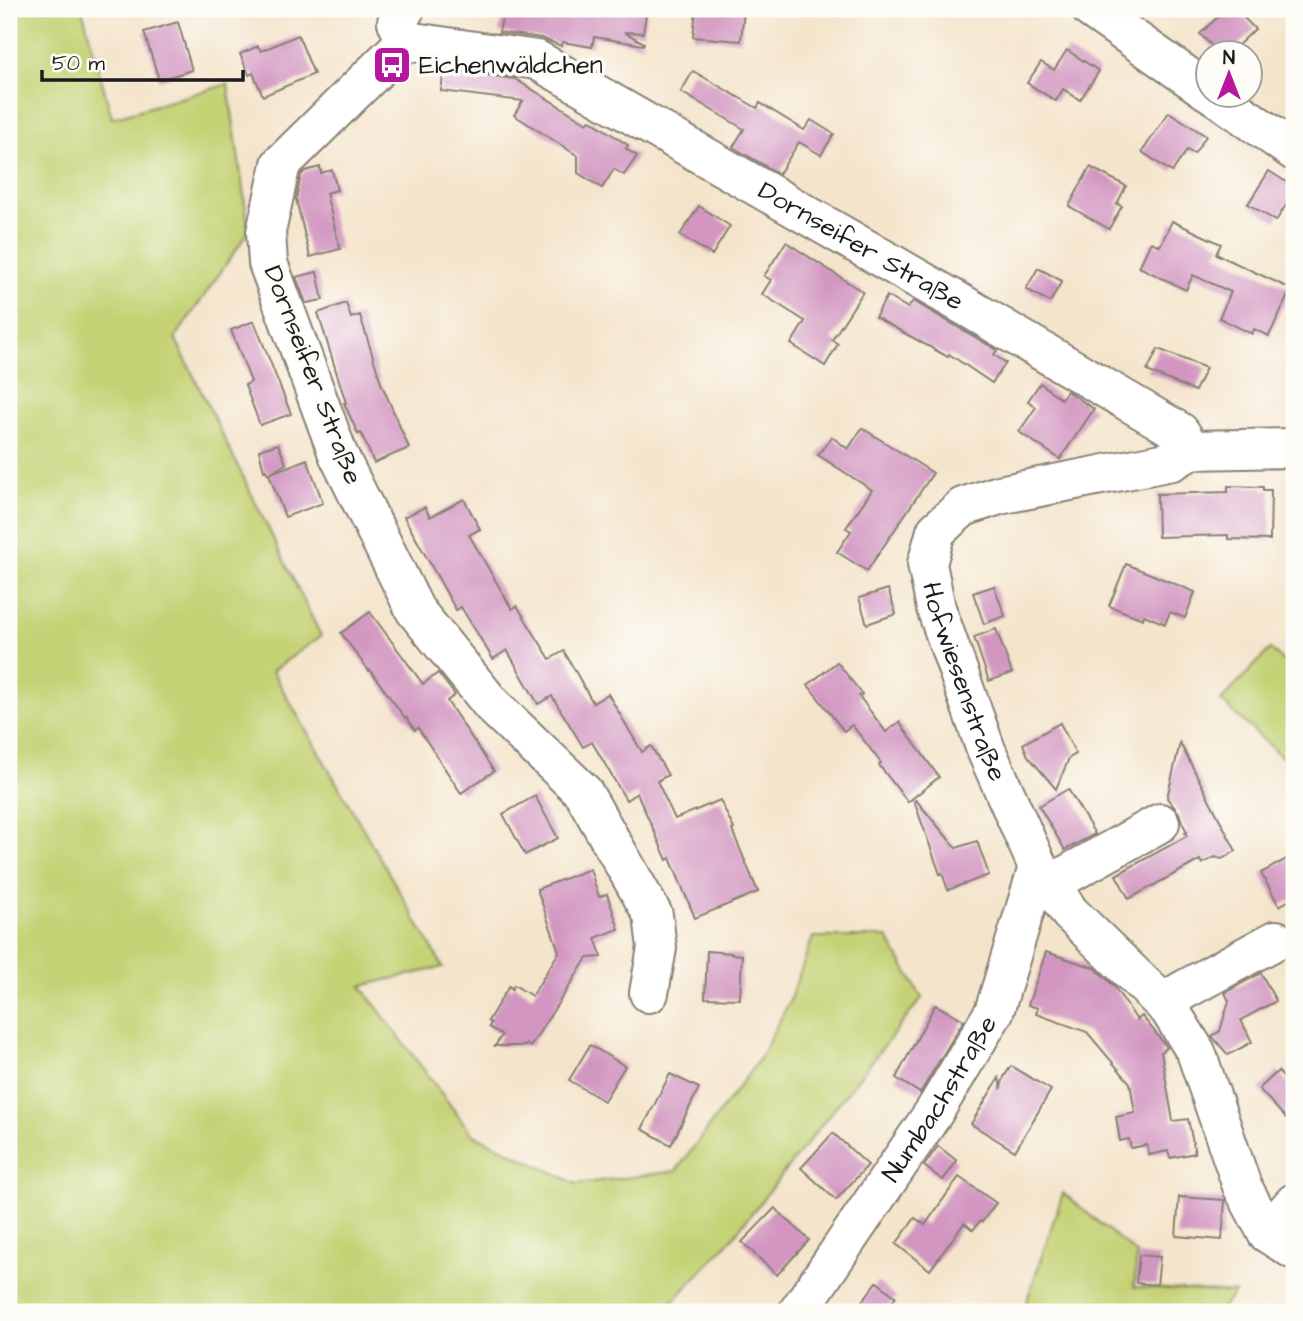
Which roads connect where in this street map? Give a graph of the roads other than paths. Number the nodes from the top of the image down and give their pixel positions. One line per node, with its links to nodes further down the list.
1 (1091, 9): 3 (street)
2 (405, 25): 7 (street, Dornseifer Straße); 11 (street, Dornseifer Straße)
3 (1194, 81)
4 (1236, 108): 5 (street)
5 (1290, 141)
6 (1294, 448): 7 (street)
7 (1191, 450): 9 (street, Hofwiesenstraße)
8 (1160, 823): 9 (street)
9 (1044, 875): 12 (street, Hofwiesenstraße); 15 (street, Numbachstraße)
10 (1276, 940): 12 (street)
11 (649, 993)
12 (1163, 1003): 14 (street, Hofwiesenstraße)
13 (1294, 1203): 14 (street)
14 (1281, 1241)
15 (798, 1312)

